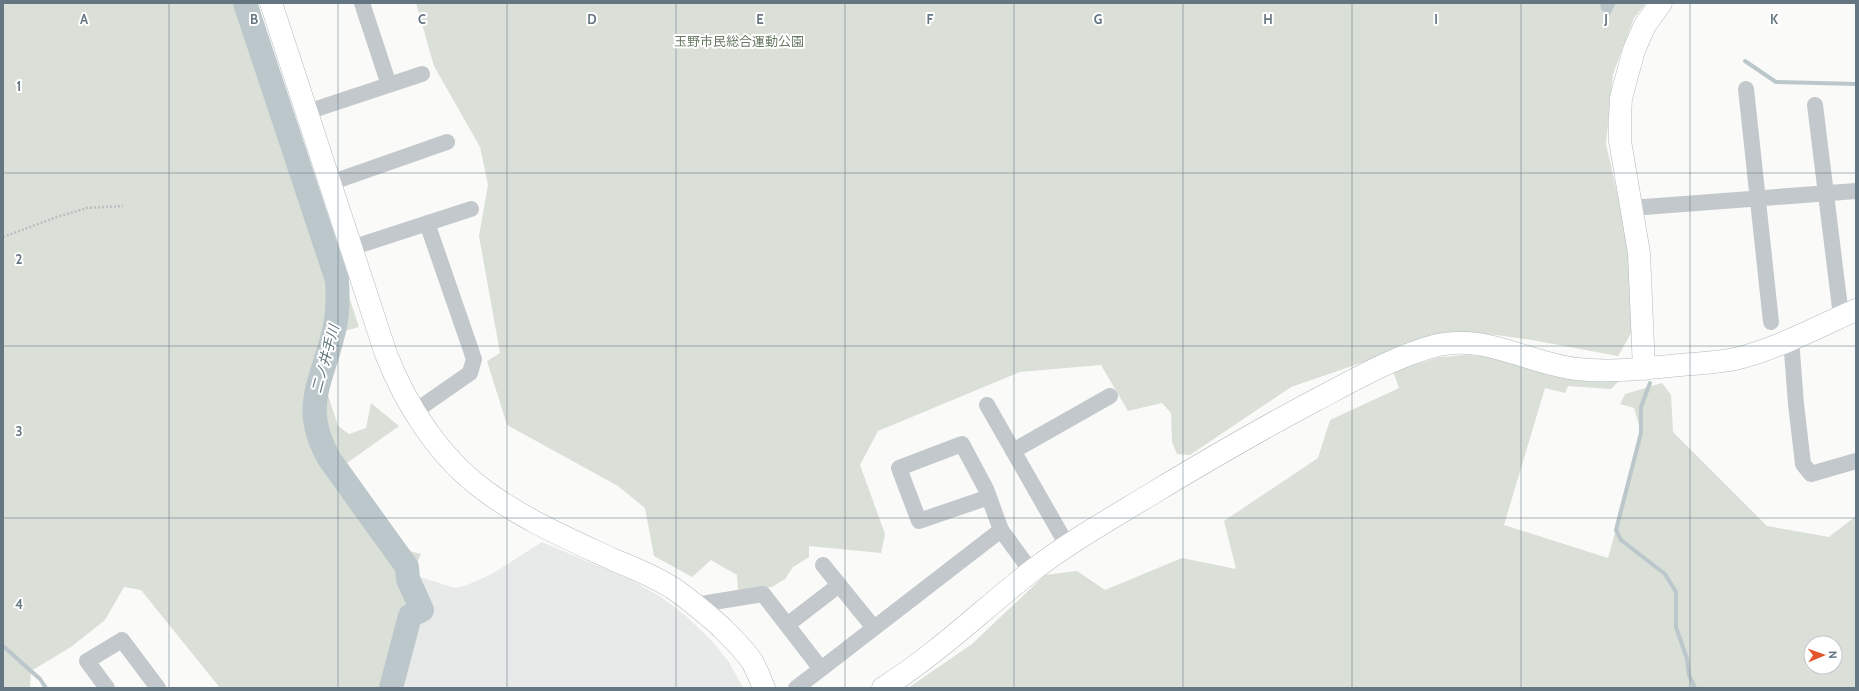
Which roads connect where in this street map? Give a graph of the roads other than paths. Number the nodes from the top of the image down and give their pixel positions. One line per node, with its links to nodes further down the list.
1 (271, 3): 8 (street)
2 (362, 3): 5 (street)
3 (1660, 3): 14 (street)
4 (422, 74): 5 (street)
5 (389, 85): 8 (street)
6 (1746, 89): 13 (street)
7 (1815, 105): 12 (street)
8 (307, 112): 10 (street)
9 (447, 142): 10 (street)
10 (330, 183): 17 (street)
11 (1856, 191): 12 (street)
12 (1826, 193): 13 (street); 18 (street)
13 (1758, 198): 14 (street); 19 (street)
14 (1631, 208): 21 (street)
15 (471, 209): 16 (street)
16 (427, 223): 17 (street); 24 (street)
17 (351, 248): 24 (street)
18 (1849, 313): 20 (street)
19 (1771, 322)
20 (1791, 339): 21 (street); 26 (street)
21 (1644, 369): 29 (street)
22 (1110, 396): 25 (street)
23 (987, 404): 25 (street)
24 (414, 412): 33 (street)
25 (1013, 450): 29 (street)
26 (1856, 461)
27 (989, 497): 27 (street); 28 (street)
28 (1001, 530): 31 (street); 35 (street)
29 (1067, 545): 31 (street)
30 (822, 564): 32 (street)
31 (1031, 571): 41 (street)
32 (839, 585): 34 (street); 35 (street)
33 (695, 605): 34 (street); 39 (street)
34 (787, 625): 36 (street)
35 (874, 628): 36 (street)
36 (820, 669): 40 (street)
37 (107, 688): 38 (street)
38 (158, 688)
39 (764, 688)
40 (796, 688)
41 (883, 688)

